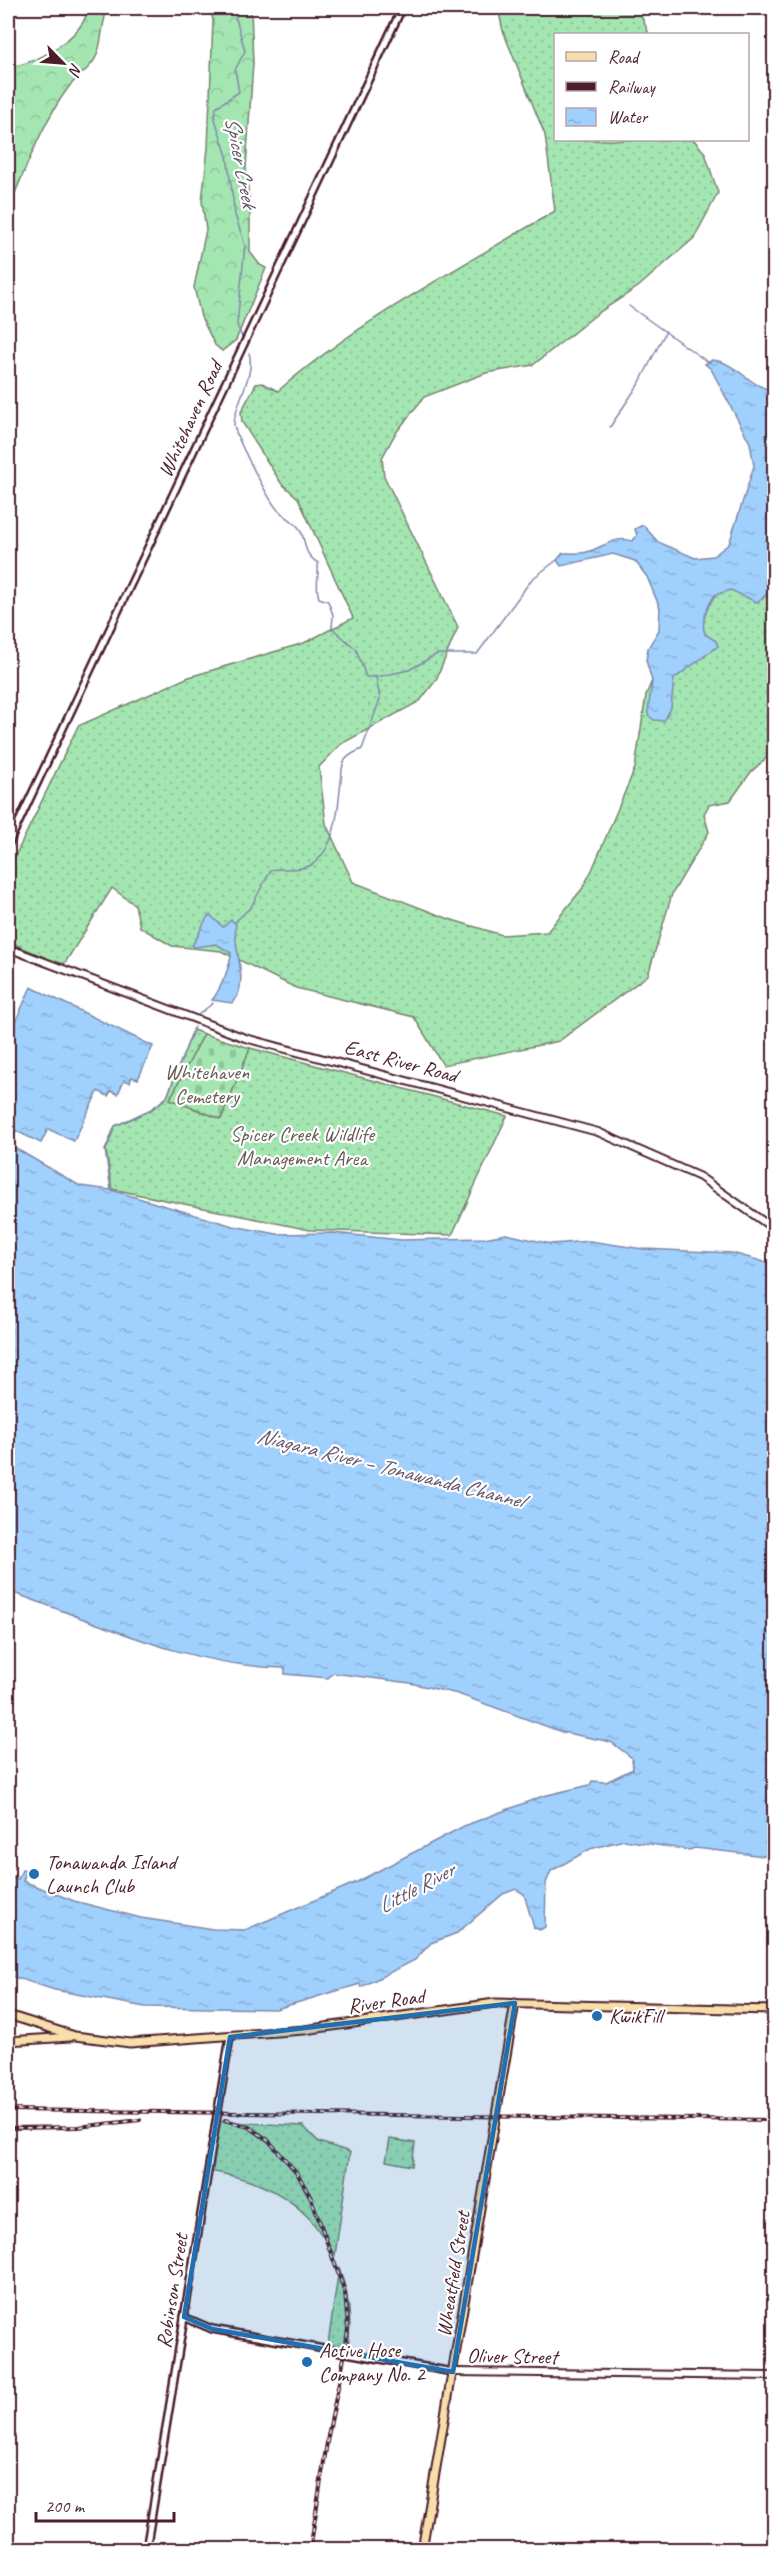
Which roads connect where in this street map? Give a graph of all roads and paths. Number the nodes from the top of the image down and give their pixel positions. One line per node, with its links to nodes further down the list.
1 (402, 8): 2 (street, Whitehaven Road)
2 (8, 845)
3 (8, 948): 4 (main road, East River Road)
4 (774, 1229)
5 (515, 2003): 6 (main road, River Road); 9 (main road, River Road); 12 (main road, Wheatfield Street)
6 (774, 2010)
7 (8, 2015): 8 (main road, River Road)
8 (75, 2037): 9 (main road, River Road); 10 (main road)
9 (230, 2037): 11 (street, Robinson Street)
10 (8, 2041)
11 (184, 2317): 12 (street, Oliver Street); 14 (street, Robinson Street)
12 (453, 2372): 13 (main road, Oliver Street); 15 (main road, Wheatfield Street)
13 (774, 2376)
14 (146, 2550)
15 (422, 2550)

